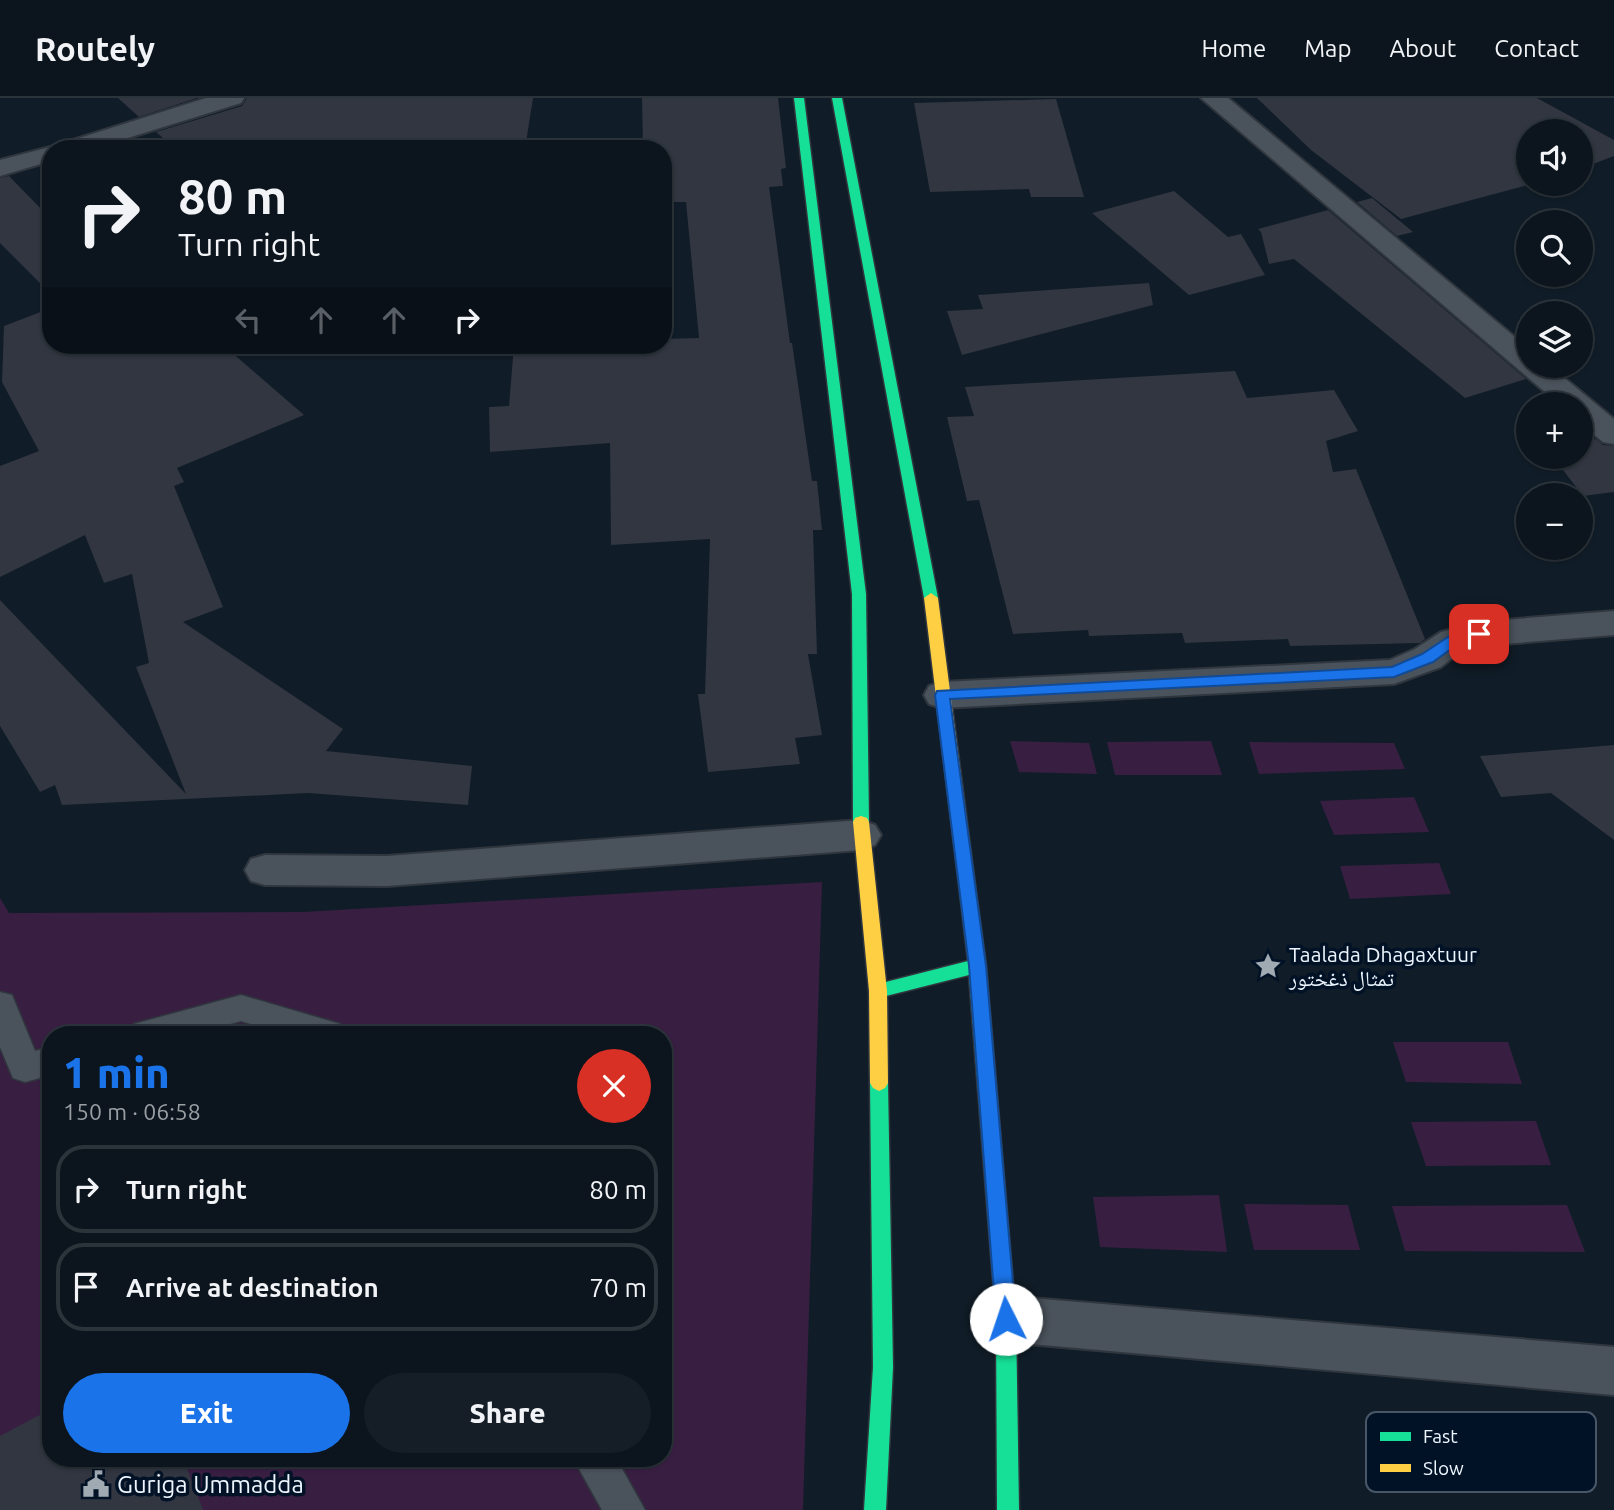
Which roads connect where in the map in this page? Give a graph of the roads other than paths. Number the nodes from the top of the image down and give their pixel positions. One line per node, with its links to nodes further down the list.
1 (232, 98): 5 (street)
2 (799, 98): 15 (highway)
3 (837, 98): 14 (highway)
4 (1213, 98): 8 (street)
5 (94, 140)
6 (42, 156): 7 (street)
7 (0, 168)
8 (1516, 352)
9 (1547, 378): 10 (street)
10 (1563, 392)
11 (1593, 417): 12 (street)
12 (1614, 435)
13 (1614, 623): 14 (street)
14 (942, 695): 17 (highway)
15 (862, 835): 16 (street); 18 (highway)
16 (265, 870)
17 (977, 966): 18 (highway); 23 (highway)
18 (878, 991): 27 (highway)
19 (0, 1005): 22 (lane)
20 (175, 1026): 21 (lane)
21 (301, 1026)
22 (42, 1063)
23 (1006, 1319): 24 (street); 28 (highway)
24 (1614, 1371)
25 (599, 1467): 26 (lane)
26 (625, 1510)
27 (874, 1510)
28 (1008, 1510)

